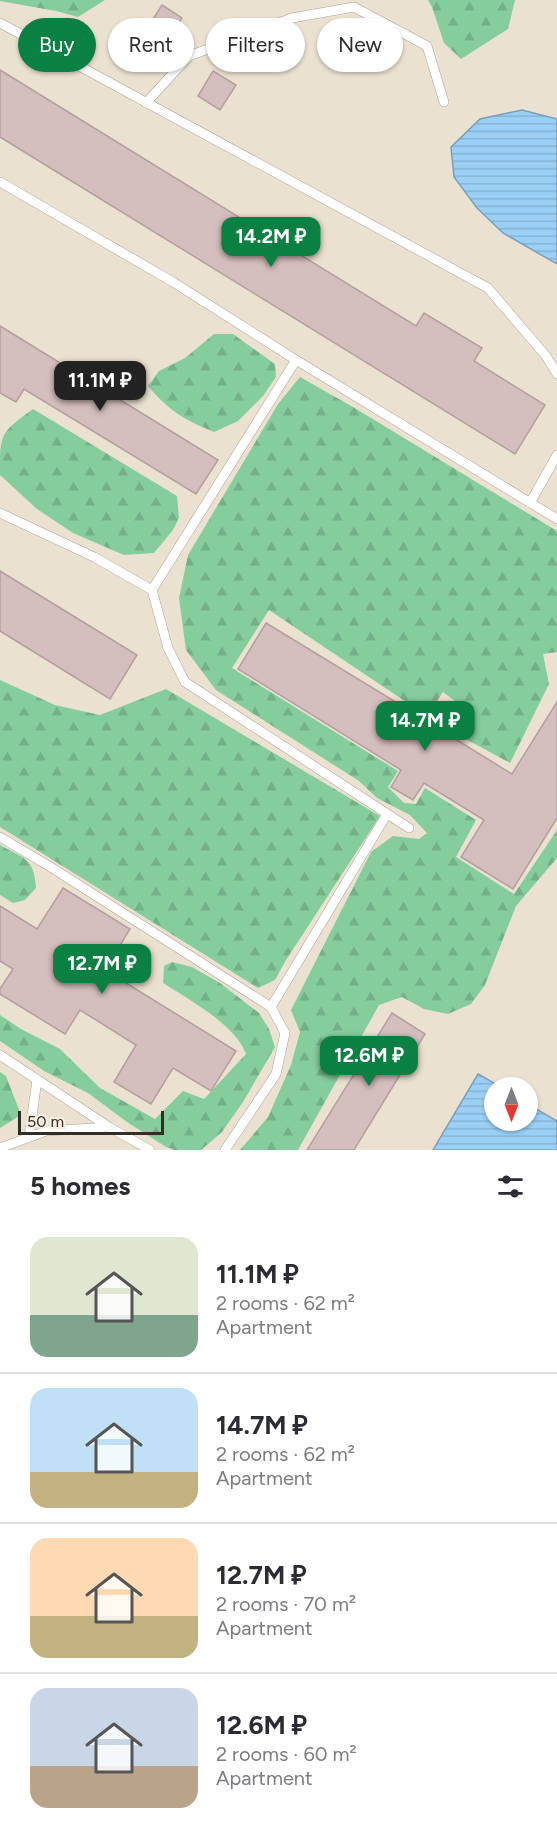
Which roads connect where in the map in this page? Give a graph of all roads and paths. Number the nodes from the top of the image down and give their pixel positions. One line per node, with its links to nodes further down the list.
1 (0, 23): 3 (lane)
2 (444, 102): 3 (lane)
3 (146, 103): 6 (lane)
4 (0, 182): 5 (lane)
5 (296, 360): 8 (lane); 11 (lane)
6 (557, 374)
7 (557, 455): 8 (lane)
8 (530, 502): 10 (lane)
9 (0, 513): 11 (lane)
10 (557, 519)
11 (152, 590): 12 (lane)
12 (387, 814): 13 (lane); 15 (lane)
13 (409, 828)
14 (0, 837): 15 (lane)
15 (270, 1007): 22 (lane)
16 (0, 1055): 17 (lane)
17 (37, 1080): 18 (lane); 19 (lane)
18 (109, 1127): 19 (lane); 21 (lane)
19 (29, 1137): 20 (lane)
20 (0, 1148)
21 (150, 1150)
22 (225, 1150)

